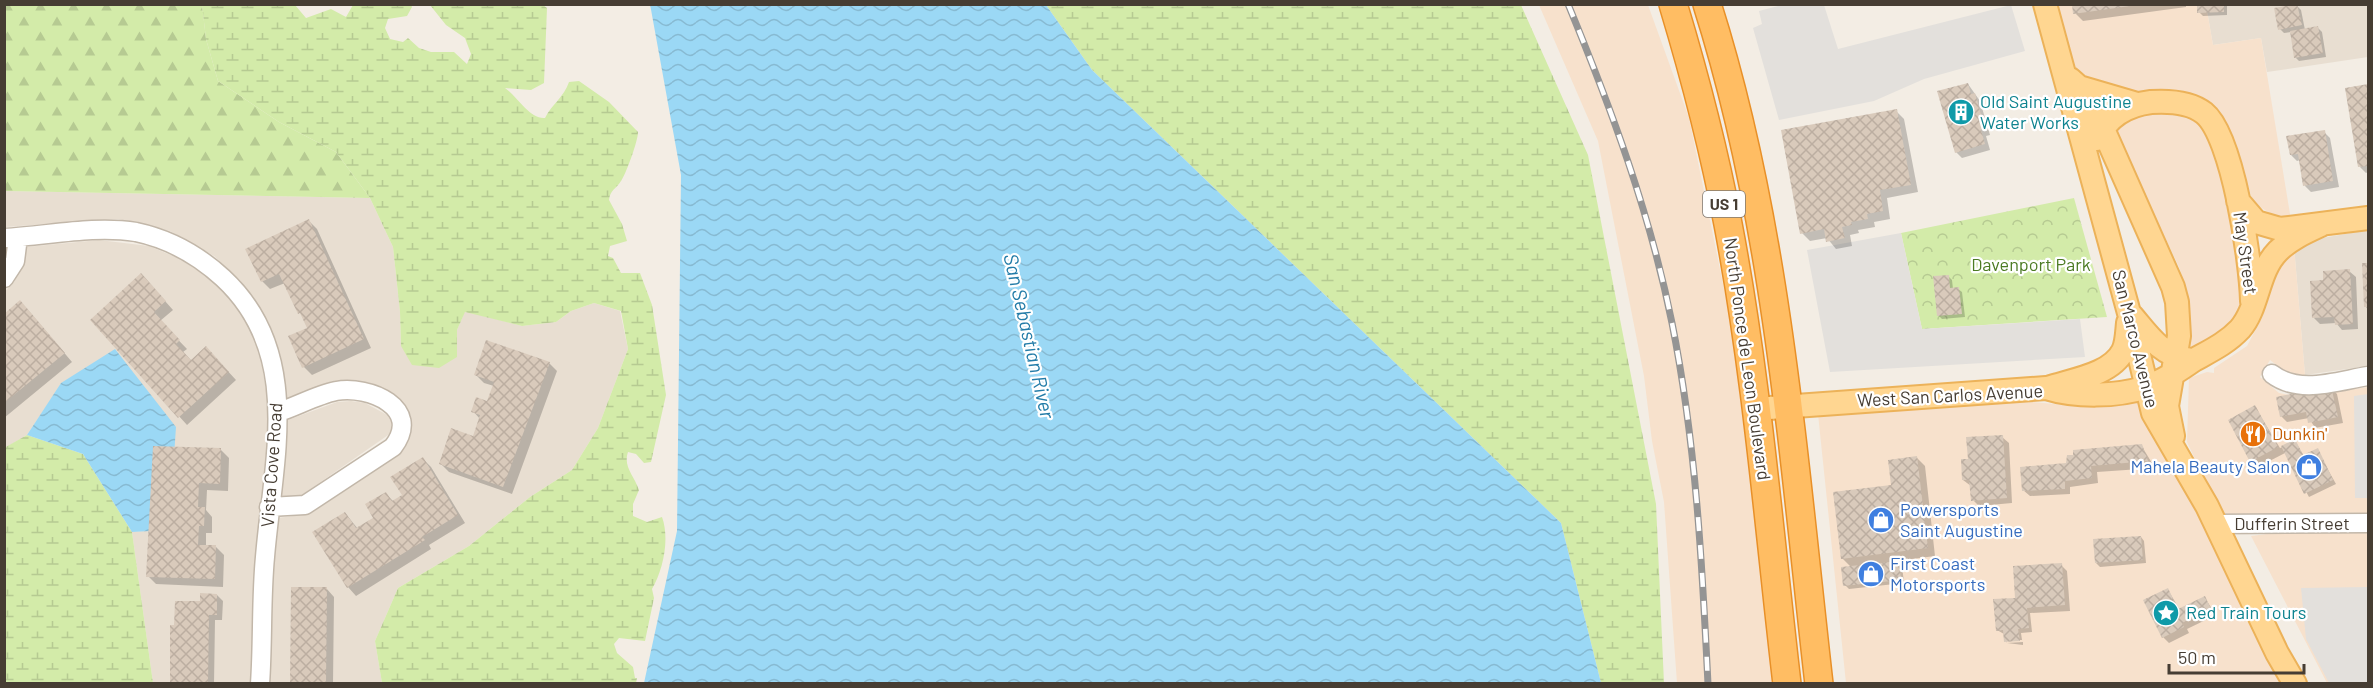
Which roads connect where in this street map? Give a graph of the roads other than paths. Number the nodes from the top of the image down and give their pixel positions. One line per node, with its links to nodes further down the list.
1 (1673, 4): 21 (highway, North Ponce de Leon Boulevard / US 1)
2 (1707, 4): 20 (highway, North Ponce de Leon Boulevard / US 1)
3 (2045, 4): 4 (main road, San Marco Avenue)
4 (2072, 81): 5 (main road); 6 (main road); 7 (main road, San Marco Avenue)
5 (2137, 104): 6 (main road, May Street); 8 (main road, May Street)
6 (2103, 129): 7 (main road, May Street); 15 (main road)
7 (2090, 169): 14 (main road, San Marco Avenue)
8 (2238, 201): 10 (main road, May Street); 13 (main road, May Street)
9 (2368, 218): 10 (main road, May Street)
10 (2321, 225): 13 (main road, May Street)
11 (11, 237): 12 (street); 22 (street, Vista Cove Road)
12 (4, 278)
13 (2252, 306): 15 (main road, May Street)
14 (2129, 313): 15 (main road); 18 (main road); 19 (main road, San Marco Avenue)
15 (2180, 364): 19 (main road, May Street); 23 (main road)
16 (2272, 374): 17 (street)
17 (2368, 376)
18 (2046, 388): 19 (main road, West San Carlos Avenue); 20 (main road, West San Carlos Avenue)
19 (2145, 388): 23 (main road, San Marco Avenue)
20 (1787, 405): 21 (main road, West San Carlos Avenue); 29 (highway, North Ponce de Leon Boulevard / US 1)
21 (1755, 408): 28 (highway, North Ponce de Leon Boulevard / US 1)
22 (279, 412): 24 (street, Vista Cove Road); 24 (street)
23 (2175, 448): 26 (main road, San Marco Avenue)
24 (269, 507): 27 (street, Vista Cove Road)
25 (2368, 523): 26 (street, Dufferin Street)
26 (2216, 524): 30 (main road, San Marco Avenue)
27 (260, 684)
28 (1787, 684)
29 (1819, 684)
30 (2295, 684)

